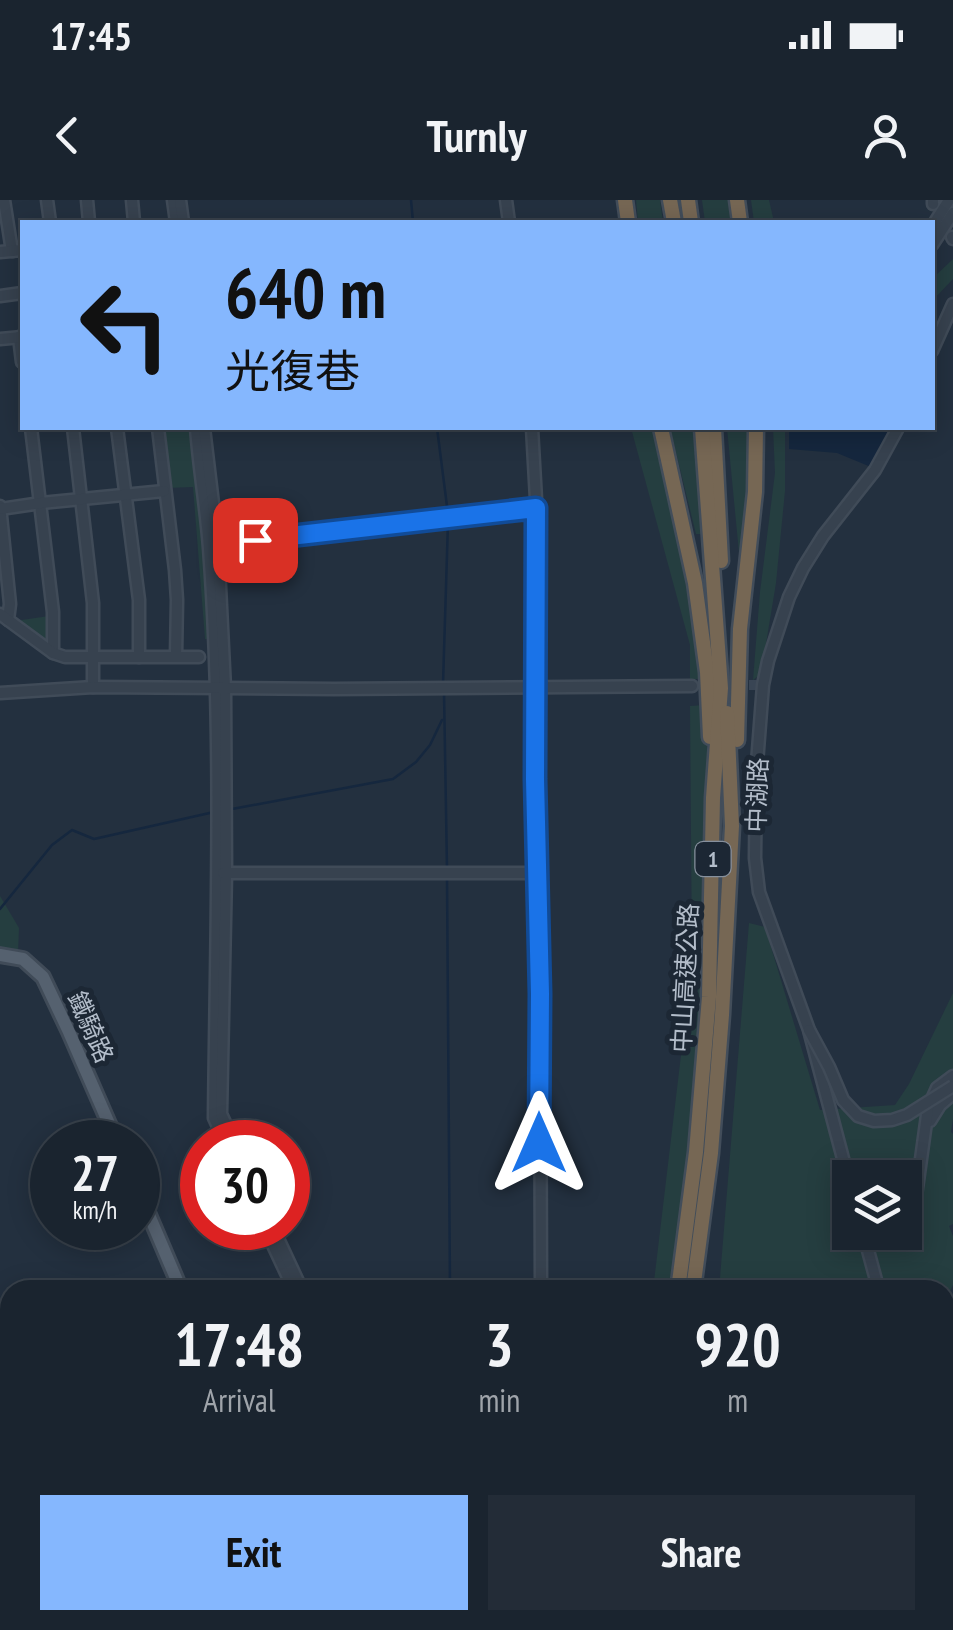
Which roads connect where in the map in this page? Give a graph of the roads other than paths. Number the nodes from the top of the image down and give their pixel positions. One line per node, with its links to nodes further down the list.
1 (4, 200): 6 (street)
2 (948, 200): 4 (street)
3 (953, 213): 5 (street)
4 (935, 222)
5 (935, 240)
6 (12, 251)
7 (953, 304): 8 (street)
8 (935, 344)
9 (31, 430): 24 (street)
10 (73, 430): 23 (street)
11 (117, 430): 22 (street)
12 (158, 430): 21 (street)
13 (196, 430): 27 (street)
14 (204, 430): 27 (street)
15 (532, 430): 26 (street)
16 (661, 430): 39 (highway)
17 (702, 430): 39 (highway, 中山高速公路 / 1)
18 (714, 430): 40 (highway, 中山高速公路 / 1)
19 (756, 430): 40 (highway)
20 (897, 430): 44 (street, 中湖路)
21 (164, 491): 22 (street); 31 (street)
22 (126, 494): 23 (street); 30 (street)
23 (81, 499): 24 (street); 33 (street)
24 (40, 503): 25 (street); 29 (street)
25 (0, 508): 28 (street)
26 (536, 508): 27 (street); 34 (street)
27 (213, 545): 37 (street)
28 (4, 617): 29 (street)
29 (53, 653): 33 (street)
30 (139, 656): 31 (street); 33 (street)
31 (176, 656): 32 (street)
32 (199, 656)
33 (93, 657): 36 (street)
34 (537, 686): 35 (street); 37 (street); 42 (street)
35 (692, 686)
36 (92, 688): 37 (street); 38 (street)
37 (220, 688): 41 (street)
38 (0, 693)
39 (713, 798): 62 (highway, 中山高速公路 / 1)
40 (732, 826): 63 (highway, 中山高速公路 / 1)
41 (221, 872): 42 (street); 49 (street); 50 (street)
42 (538, 872): 61 (street)
43 (0, 954): 48 (main road, 鐵騎路)
44 (809, 1030): 46 (street, bridge); 52 (street, 中湖路)
45 (953, 1076): 51 (street)
46 (953, 1086)
47 (953, 1094): 51 (street)
48 (107, 1120)
49 (215, 1120)
50 (224, 1120)
51 (926, 1131): 53 (street)
52 (843, 1160)
53 (922, 1160)
54 (160, 1241): 58 (main road)
55 (275, 1250): 59 (street)
56 (284, 1250): 60 (street)
57 (868, 1250): 64 (street)
58 (177, 1280)
59 (289, 1280)
60 (297, 1280)
61 (541, 1280)
62 (679, 1280)
63 (694, 1280)
64 (876, 1280)

